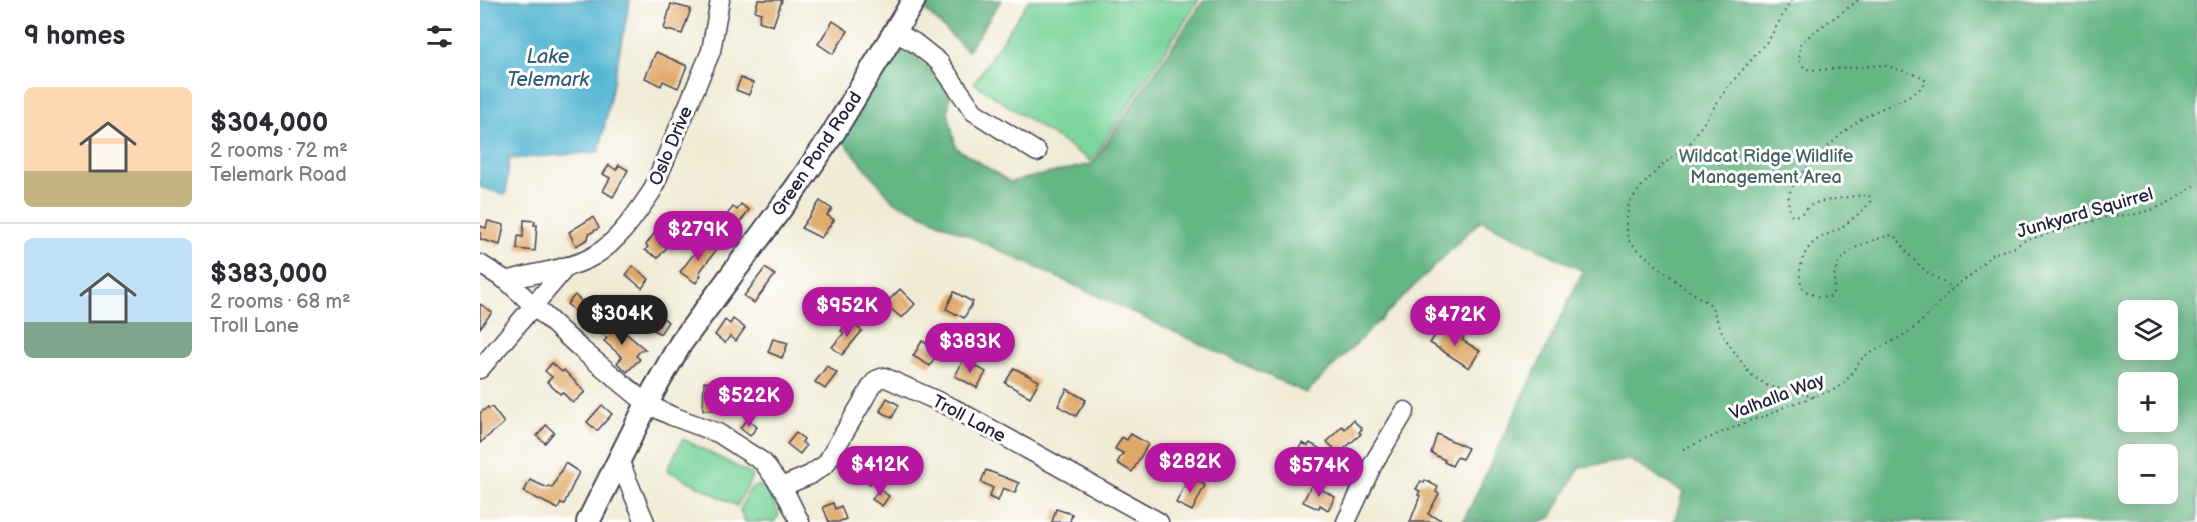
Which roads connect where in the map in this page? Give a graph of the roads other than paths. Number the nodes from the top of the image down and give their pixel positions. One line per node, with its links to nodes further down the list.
1 (720, 0): 6 (street, Oslo Drive)
2 (914, 0): 3 (main road, Green Pond Road)
3 (895, 32): 4 (street); 10 (main road, Green Pond Road)
4 (1037, 152)
5 (480, 264): 7 (street)
6 (567, 267): 7 (street, Oslo Drive); 8 (street)
7 (507, 280): 8 (street)
8 (535, 306): 9 (street); 10 (street)
9 (485, 363)
10 (647, 404): 12 (main road, Green Pond Road); 13 (street)
11 (1405, 411): 18 (street)
12 (619, 460): 14 (main road, Green Pond Road); 15 (street)
13 (781, 487): 16 (street); 17 (street, Troll Lane)
14 (588, 522)
15 (645, 522)
16 (800, 522)
17 (1159, 522)
18 (1346, 522)

